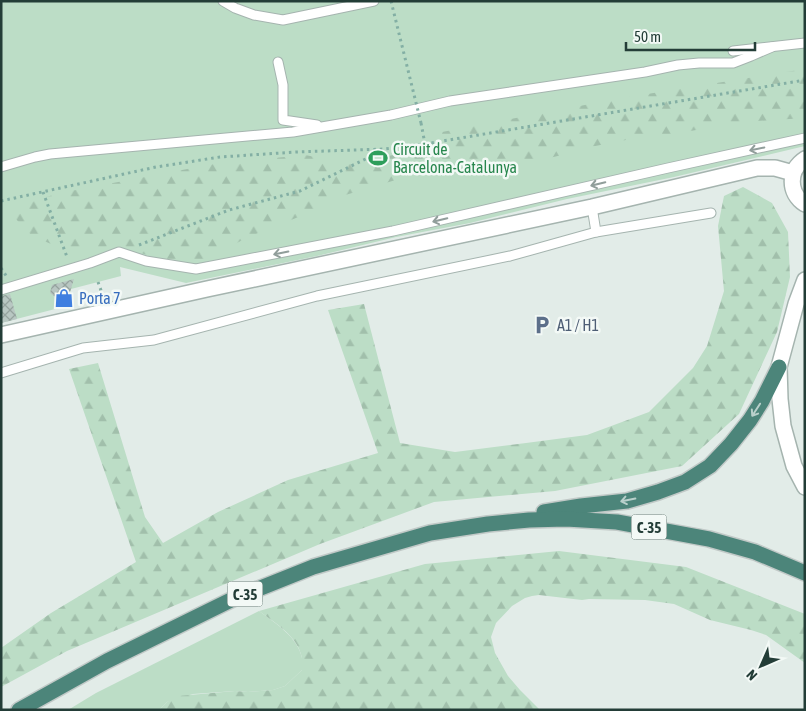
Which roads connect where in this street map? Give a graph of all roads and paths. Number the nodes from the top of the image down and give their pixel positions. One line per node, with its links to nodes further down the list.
1 (223, 1): 2 (lane)
2 (374, 1)
3 (391, 1): 11 (path, bridge)
4 (805, 42): 5 (lane)
5 (772, 47): 6 (lane); 9 (lane)
6 (733, 52)
7 (278, 62): 9 (lane)
8 (805, 80): 11 (path)
9 (328, 126): 14 (lane)
10 (805, 138): 22 (lane, one-way to 22)
11 (425, 144): 12 (path)
12 (385, 149): 16 (path); 22 (path)
13 (805, 159): 15 (street)
14 (1, 167)
15 (793, 173): 18 (street); 19 (street)
16 (43, 192): 17 (path); 23 (path)
17 (1, 201)
18 (805, 204)
19 (592, 207): 21 (lane); 26 (street)
20 (711, 212): 21 (lane)
21 (596, 232): 28 (lane)
22 (119, 252): 25 (lane)
23 (67, 258)
24 (805, 280): 27 (street)
25 (1, 290)
26 (1, 335)
27 (779, 367): 29 (street); 30 (highway, one-way to 30)
28 (1, 373)
29 (805, 487)
30 (488, 524): 31 (highway, C-35); 32 (highway, C-35)
31 (805, 573)
32 (20, 710)

